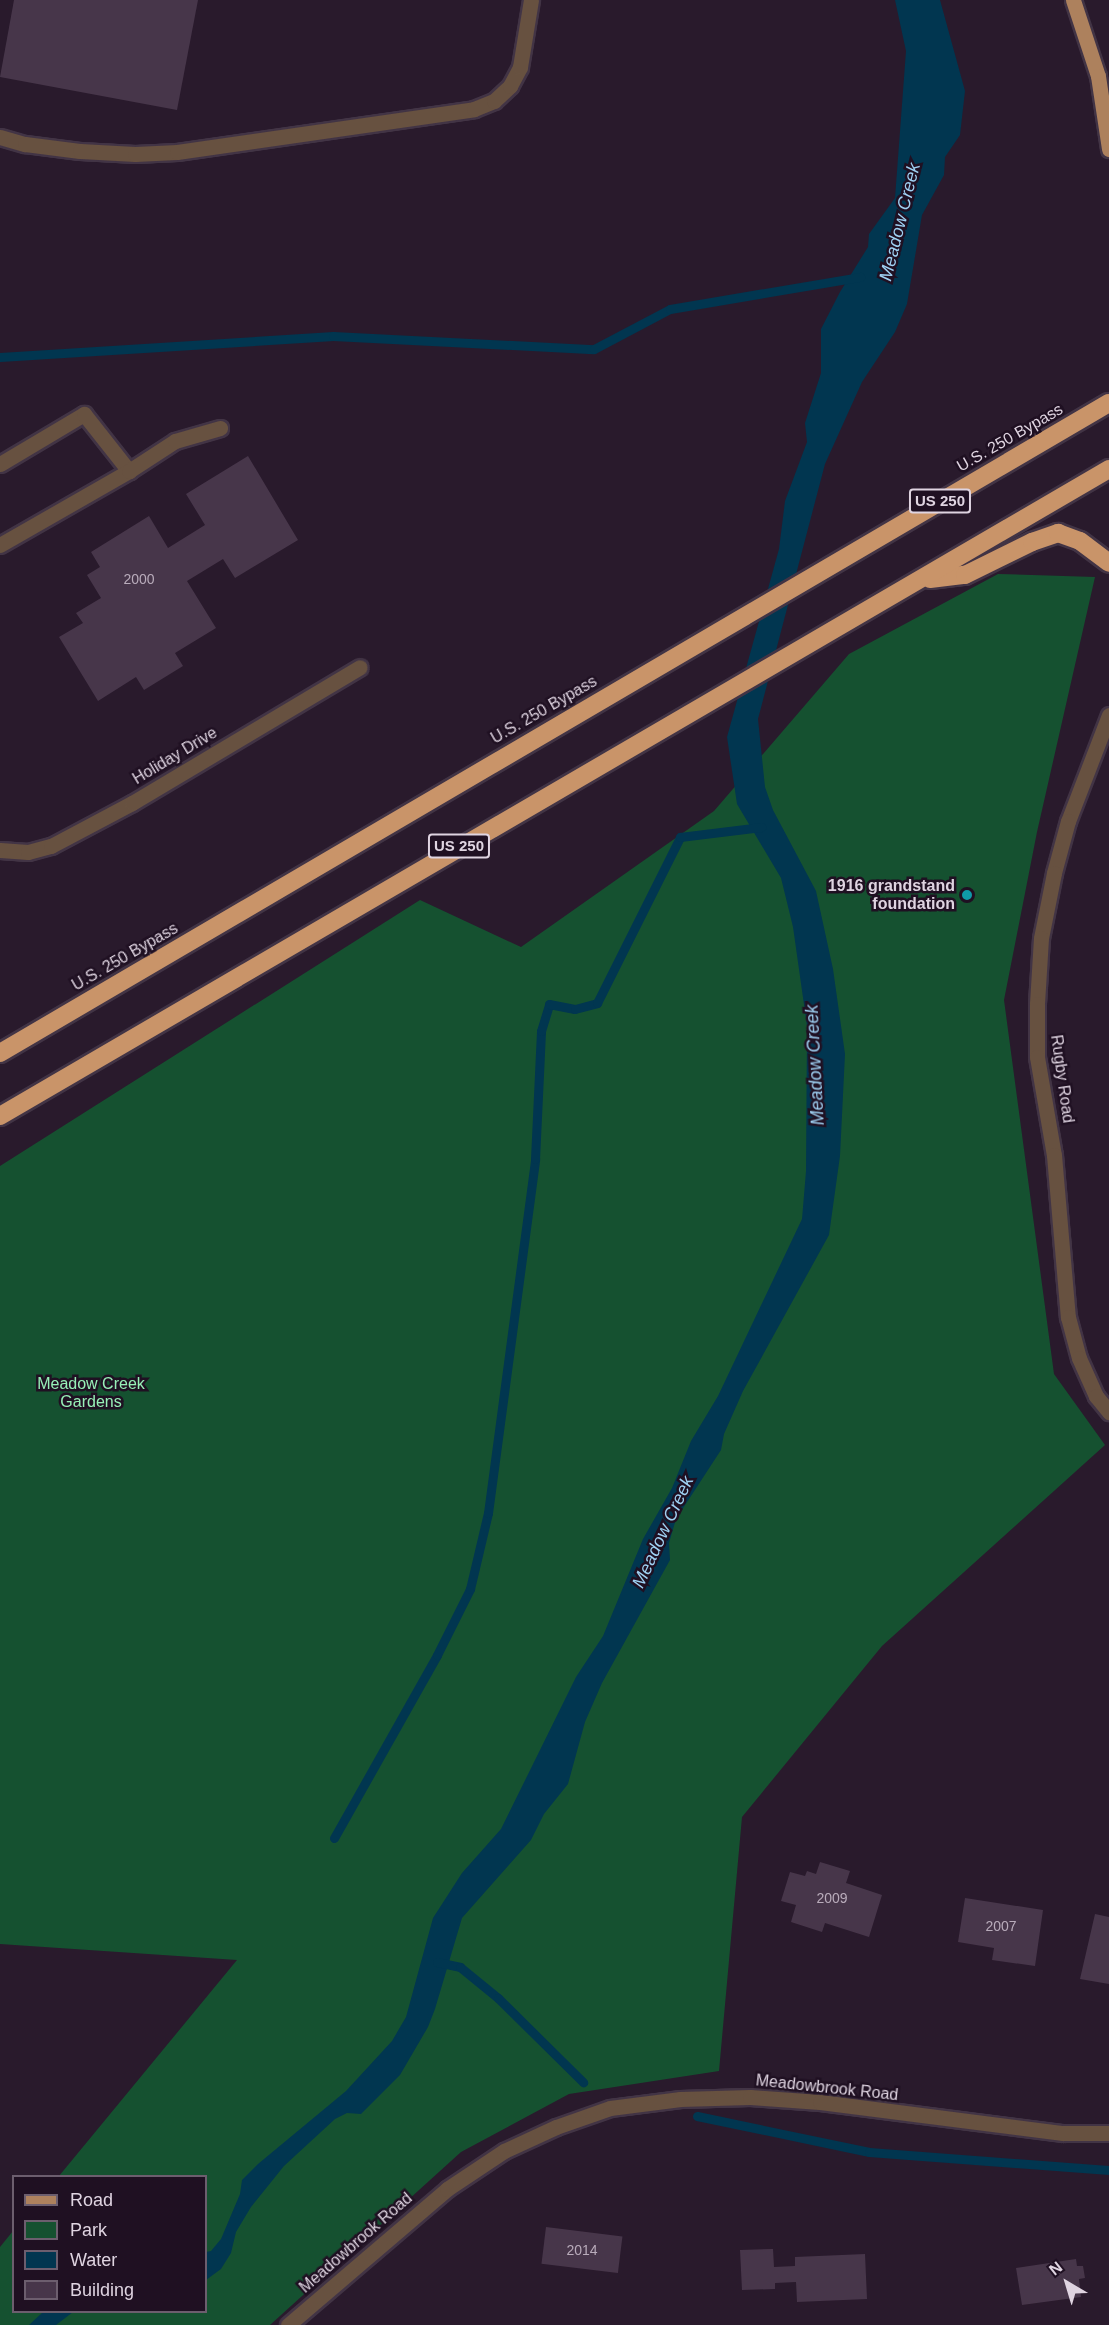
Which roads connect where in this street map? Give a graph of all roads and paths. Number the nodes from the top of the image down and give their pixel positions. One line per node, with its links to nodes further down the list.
1 (531, 0): 3 (street)
2 (1073, 0): 4 (main road)
3 (0, 137)
4 (1109, 149)
5 (1109, 403): 16 (highway, U.S. 250 Bypass / US 250)
6 (220, 428): 9 (street)
7 (0, 464): 9 (street)
8 (1109, 469): 12 (highway, US 250)
9 (129, 471): 10 (street)
10 (0, 545)
11 (1109, 563): 12 (highway)
12 (922, 580): 19 (highway, US 250)
13 (360, 667): 15 (street, Holiday Drive)
14 (1109, 715): 20 (street, Rugby Road)
15 (0, 850)
16 (87, 1002): 17 (highway); 18 (highway, U.S. 250 Bypass / US 250)
17 (0, 1041)
18 (0, 1053)
19 (0, 1116)
20 (1109, 1412)
21 (1109, 2133): 22 (street, Meadowbrook Road)
22 (288, 2325)

